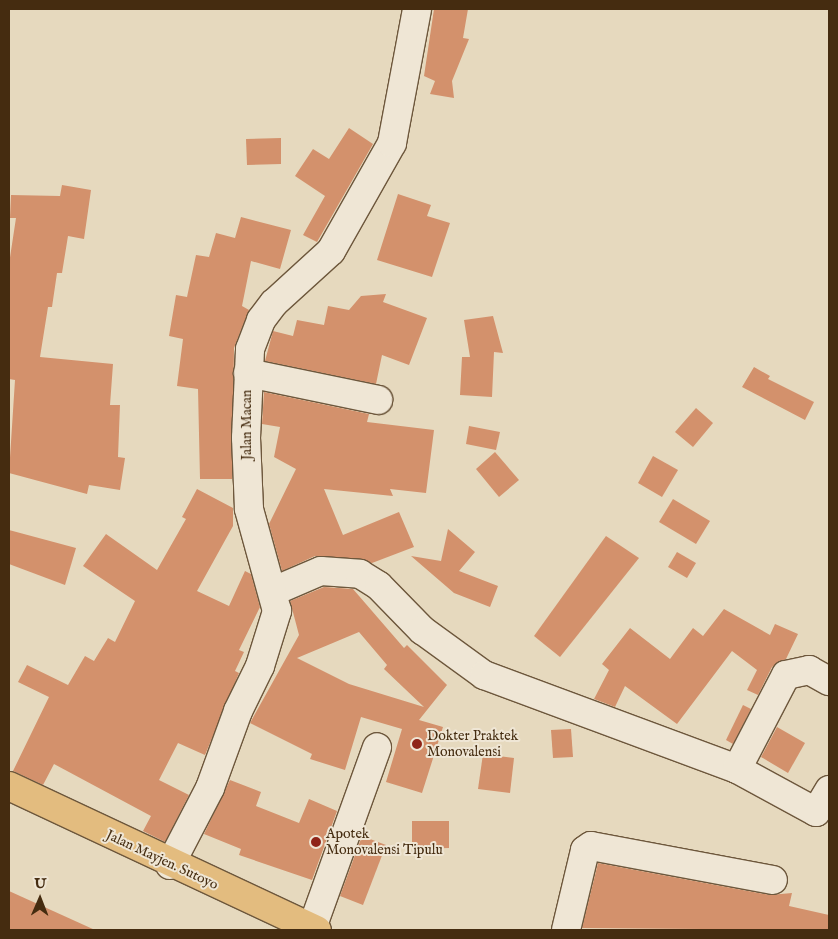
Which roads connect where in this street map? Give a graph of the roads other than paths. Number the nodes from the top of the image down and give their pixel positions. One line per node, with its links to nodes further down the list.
1 (416, 9): 2 (street, Jalan Macan)
2 (248, 373): 3 (street); 4 (street, Jalan Macan)
3 (378, 400)
4 (274, 591): 7 (street); 10 (street, Jalan Macan)
5 (829, 681): 7 (street)
6 (377, 747): 12 (street)
7 (737, 768): 9 (street)
8 (9, 786): 10 (highway, Jalan Mayjen. Sutoyo)
9 (829, 790)
10 (170, 865): 12 (highway, Jalan Mayjen. Sutoyo)
11 (773, 880): 13 (street)
12 (315, 929)
13 (566, 930)

